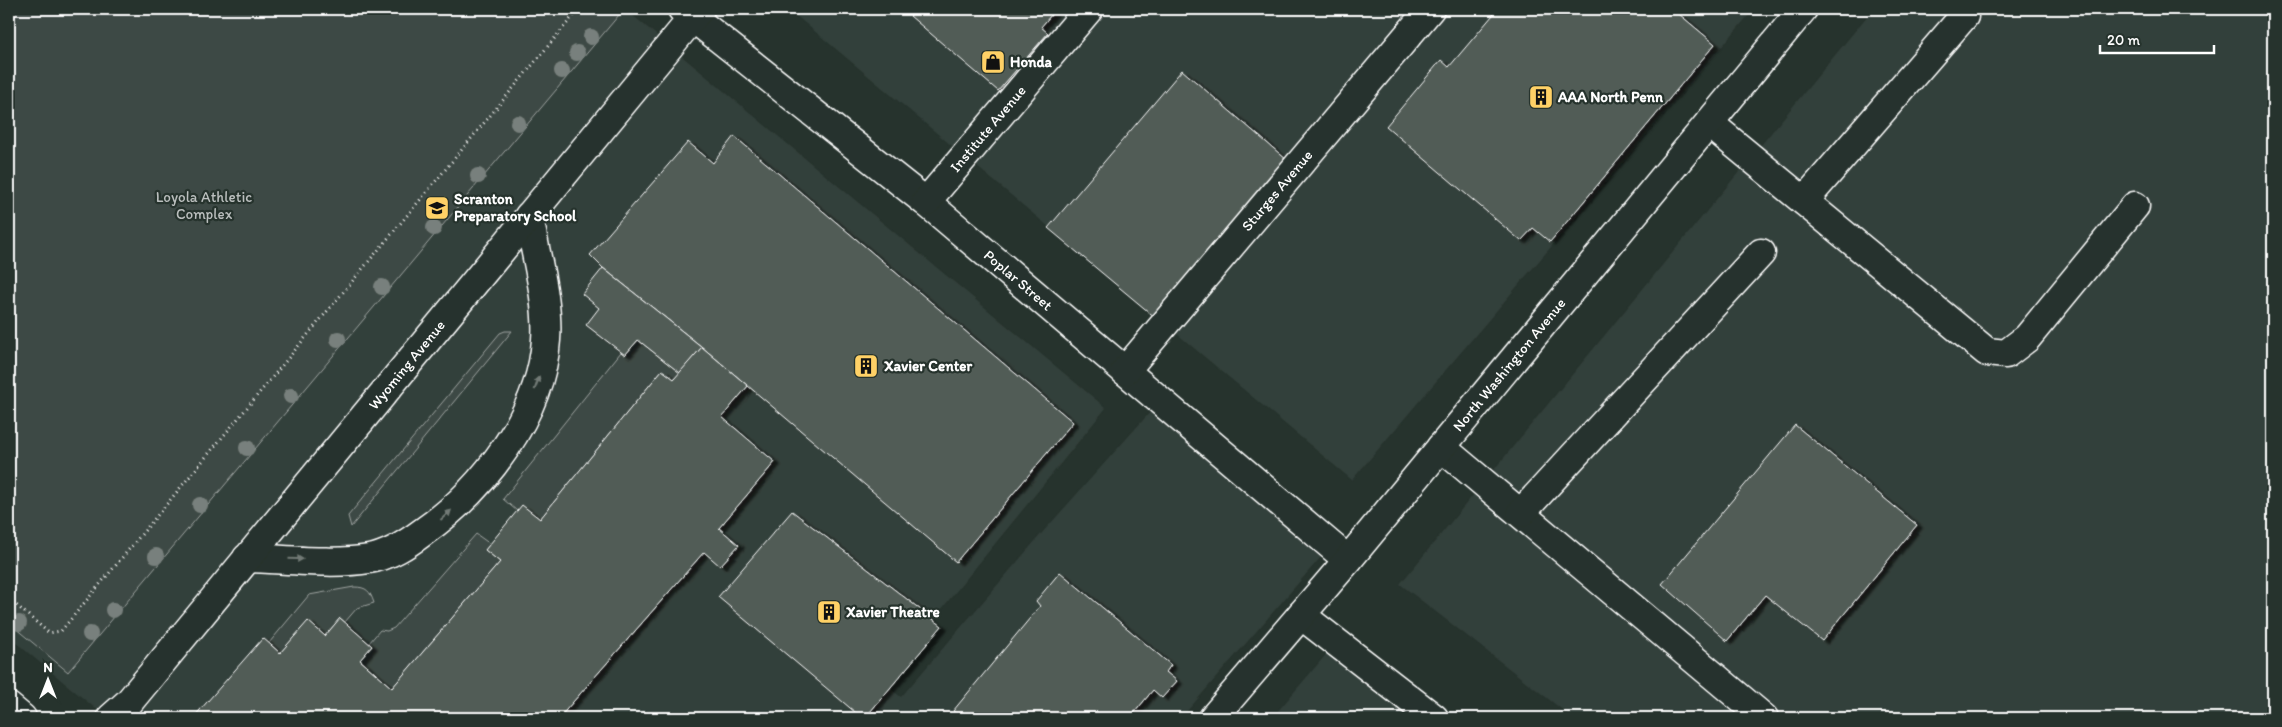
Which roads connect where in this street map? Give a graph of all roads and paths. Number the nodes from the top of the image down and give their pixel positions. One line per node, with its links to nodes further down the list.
1 (579, 9): 18 (path)
2 (1089, 9): 9 (street, Institute Avenue)
3 (1430, 9): 13 (street, Sturges Avenue)
4 (1803, 9): 7 (street, North Washington Avenue)
5 (691, 12): 9 (street, Poplar Street); 11 (street, Wyoming Avenue)
6 (1964, 16): 8 (street)
7 (1709, 123): 8 (street); 14 (street, North Washington Avenue)
8 (1804, 201): 10 (street)
9 (926, 202): 13 (street, Poplar Street)
10 (2135, 206)
11 (529, 216): 16 (street, Wyoming Avenue); 16 (street, one-way to 11)
12 (1761, 253): 15 (street)
13 (1125, 371): 17 (street, Poplar Street)
14 (1441, 448): 15 (street); 17 (street, North Washington Avenue)
15 (1521, 513): 25 (street)
16 (247, 558): 22 (street, Wyoming Avenue)
17 (1348, 560): 19 (street, North Washington Avenue)
18 (9, 600)
19 (1301, 615): 23 (street, North Washington Avenue); 24 (street)
20 (9, 707): 21 (street)
21 (22, 718)
22 (111, 718)
23 (1213, 718)
24 (1434, 718)
25 (1764, 718)

